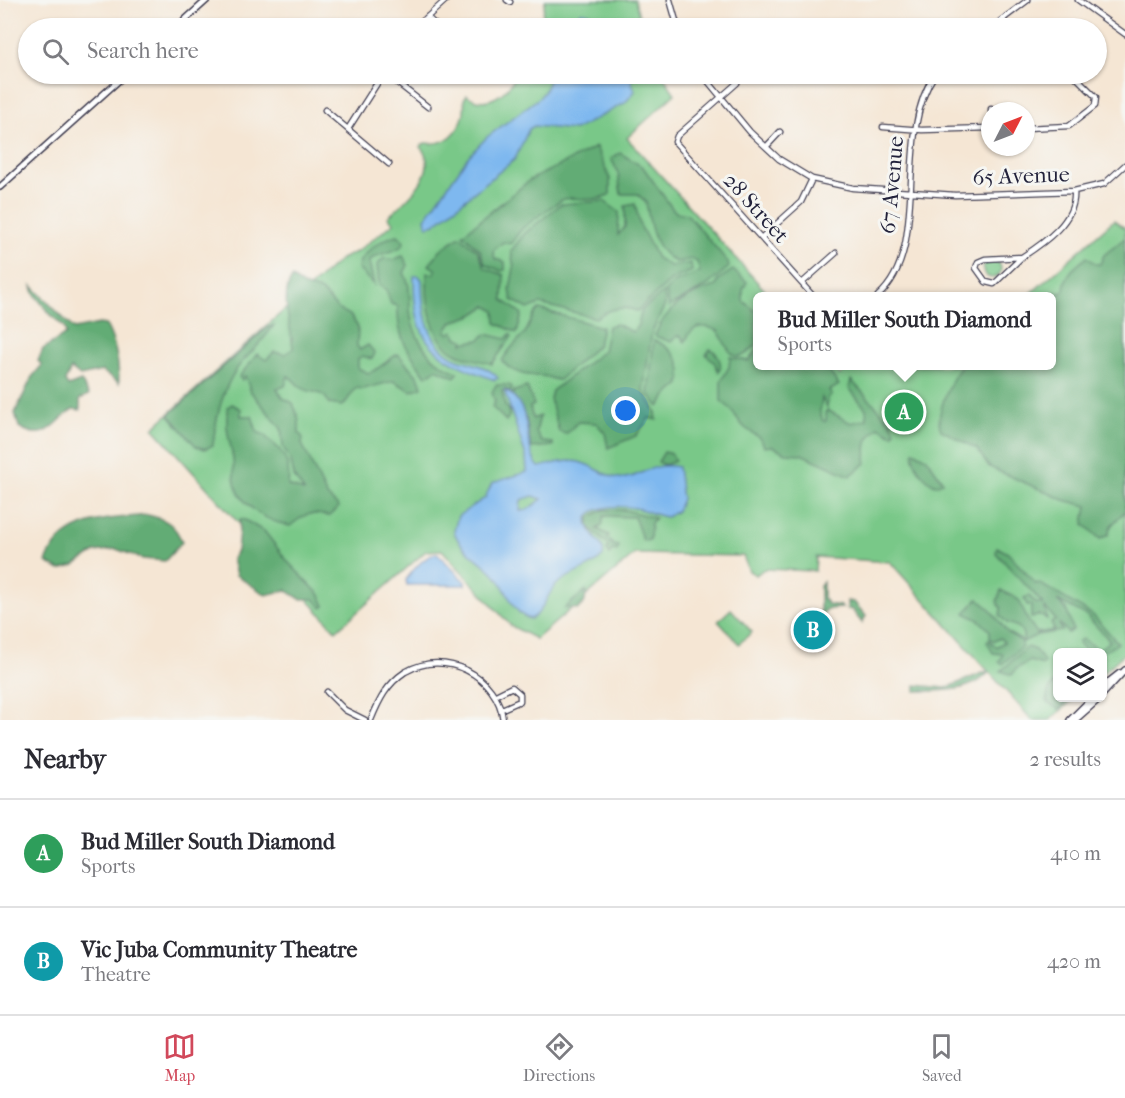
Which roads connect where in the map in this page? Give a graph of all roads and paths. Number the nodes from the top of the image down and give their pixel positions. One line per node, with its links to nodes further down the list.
1 (207, 0): 7 (main road)
2 (446, 0): 6 (street)
3 (670, 0): 8 (street)
4 (1029, 0): 9 (street)
5 (1078, 0): 10 (street)
6 (427, 17)
7 (187, 18)
8 (675, 18)
9 (1008, 18)
10 (1103, 18)
11 (1107, 21): 12 (street)
12 (1125, 34)
13 (115, 84): 33 (main road)
14 (378, 84): 26 (street)
15 (398, 84): 21 (street)
16 (710, 84): 20 (street, 65 Avenue)
17 (736, 84): 20 (street)
18 (929, 84): 27 (street, 67 Avenue)
19 (1082, 84): 25 (street)
20 (720, 98): 29 (street, 65 Avenue); 36 (street, 28 Street)
21 (428, 107)
22 (325, 110): 26 (street)
23 (883, 127): 27 (street)
24 (981, 128): 27 (street)
25 (1035, 128)
26 (348, 129): 30 (street)
27 (913, 130): 34 (street, 67 Avenue)
28 (780, 132): 29 (street)
29 (766, 147): 32 (street, 65 Avenue)
30 (389, 164)
31 (1125, 165): 35 (street, 65 Avenue)
32 (812, 179): 34 (street, 65 Avenue); 36 (street)
33 (0, 187)
34 (911, 192): 35 (street, 65 Avenue); 41 (street, 67 Avenue)
35 (1074, 192): 38 (street)
36 (761, 238): 39 (street, 28 Street)
37 (836, 253): 39 (street)
38 (1022, 257): 38 (street)
39 (802, 283): 40 (street, 28 Street)
40 (809, 292)
41 (883, 292)
42 (1125, 670): 43 (main road)
43 (1112, 683): 44 (main road); 45 (main road)
44 (1107, 685)
45 (1107, 689)
46 (327, 692): 51 (street)
47 (496, 696): 50 (street); 50 (street); 52 (street)
48 (1088, 702): 54 (main road)
49 (1094, 702): 54 (main road)
50 (502, 709): 53 (street)
51 (365, 720)
52 (371, 720)
53 (503, 720)
54 (1072, 720)

